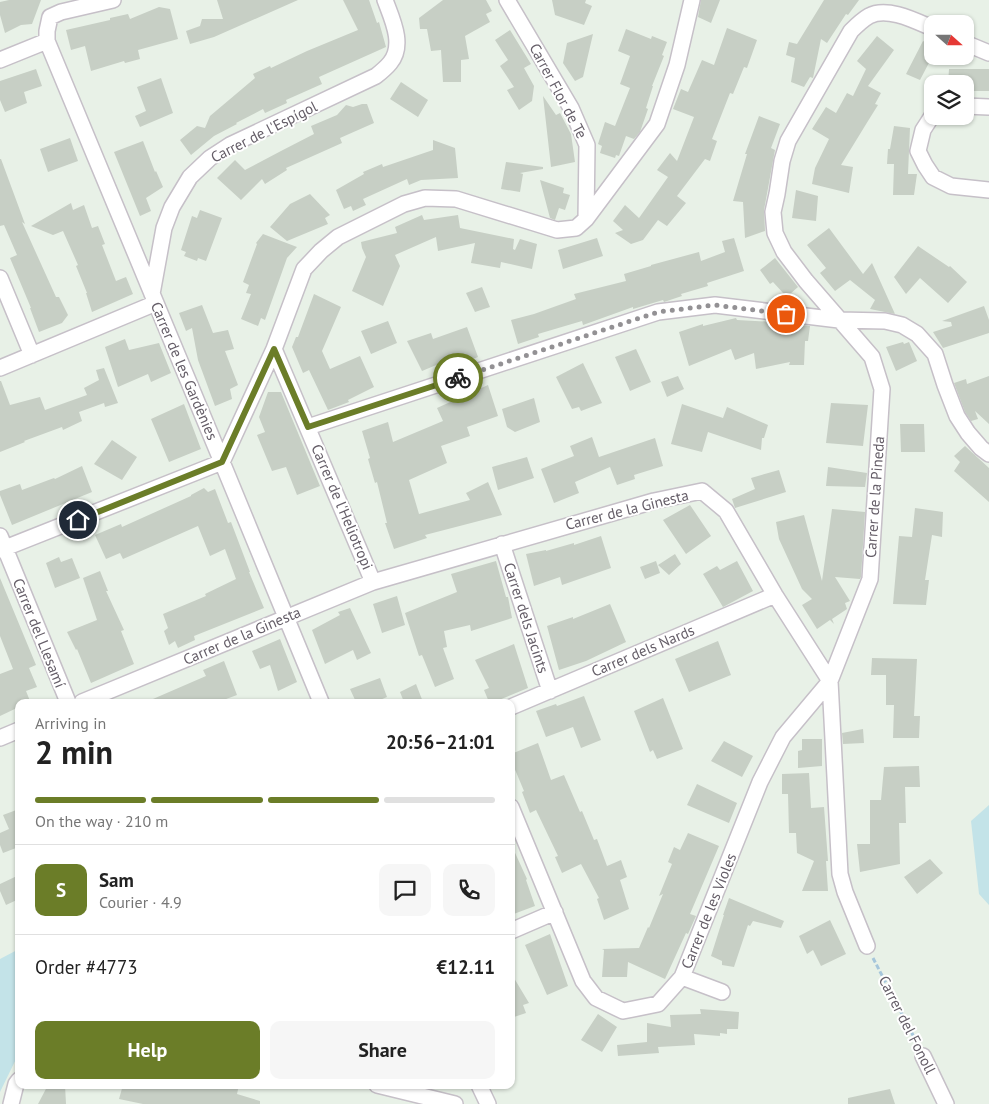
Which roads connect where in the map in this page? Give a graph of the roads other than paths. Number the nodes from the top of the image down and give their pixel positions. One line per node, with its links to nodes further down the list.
1 (113, 0): 6 (street)
2 (385, 0): 16 (street, Carrer de l'Espígol)
3 (692, 0): 14 (street)
4 (512, 3): 14 (street, Carrer Flor de Te)
5 (924, 24): 17 (street, Carrer de la Pineda)
6 (47, 41): 9 (street); 16 (street, Carrer de les Gardènies)
7 (974, 46): 8 (street)
8 (989, 52)
9 (0, 60)
10 (974, 106): 11 (street)
11 (989, 107)
12 (926, 125): 13 (street)
13 (989, 190)
14 (586, 219): 18 (street)
15 (0, 278): 19 (street)
16 (154, 299): 19 (street); 23 (street, Carrer de les Gardènies)
17 (839, 320): 21 (street); 22 (street); 29 (street, Carrer de la Pineda)
18 (274, 349): 21 (street, Carrer de l'Heliotropi); 23 (street)
19 (32, 355): 20 (street)
20 (0, 368)
21 (308, 427): 26 (street, Carrer de l'Heliotropi)
22 (989, 454)
23 (222, 462): 25 (street); 28 (street, Carrer de les Gardènies)
24 (502, 544): 26 (street, Carrer de la Ginesta); 27 (street, Carrer de la Ginesta); 30 (street, Carrer dels Jacints)
25 (2, 545): 31 (street, Carrer del Llesamí)
26 (373, 582): 28 (street, Carrer de la Ginesta)
27 (775, 596): 29 (street, Carrer de la Ginesta); 30 (street, Carrer dels Nards)
28 (286, 618): 32 (street, Carrer de la Ginesta); 33 (street, Carrer de les Gardènies)
29 (830, 681): 40 (street, Carrer de la Ginesta); 41 (street, Carrer de les Violes)
30 (550, 691): 34 (street, Carrer dels Nards)
31 (67, 699)
32 (89, 699)
33 (320, 699)
34 (515, 705)
35 (15, 732): 36 (street)
36 (0, 738)
37 (515, 817): 38 (street, Carrer de les Violes)
38 (554, 912): 39 (street); 41 (street, Carrer de les Violes)
39 (515, 929)
40 (867, 946)
41 (682, 976): 42 (street)
42 (722, 992)
43 (923, 1056): 50 (street, Carrer del Fonoll)
44 (15, 1088): 47 (street)
45 (393, 1089): 48 (street)
46 (481, 1089): 49 (street)
47 (11, 1104)
48 (455, 1104)
49 (488, 1104)
50 (946, 1104)

